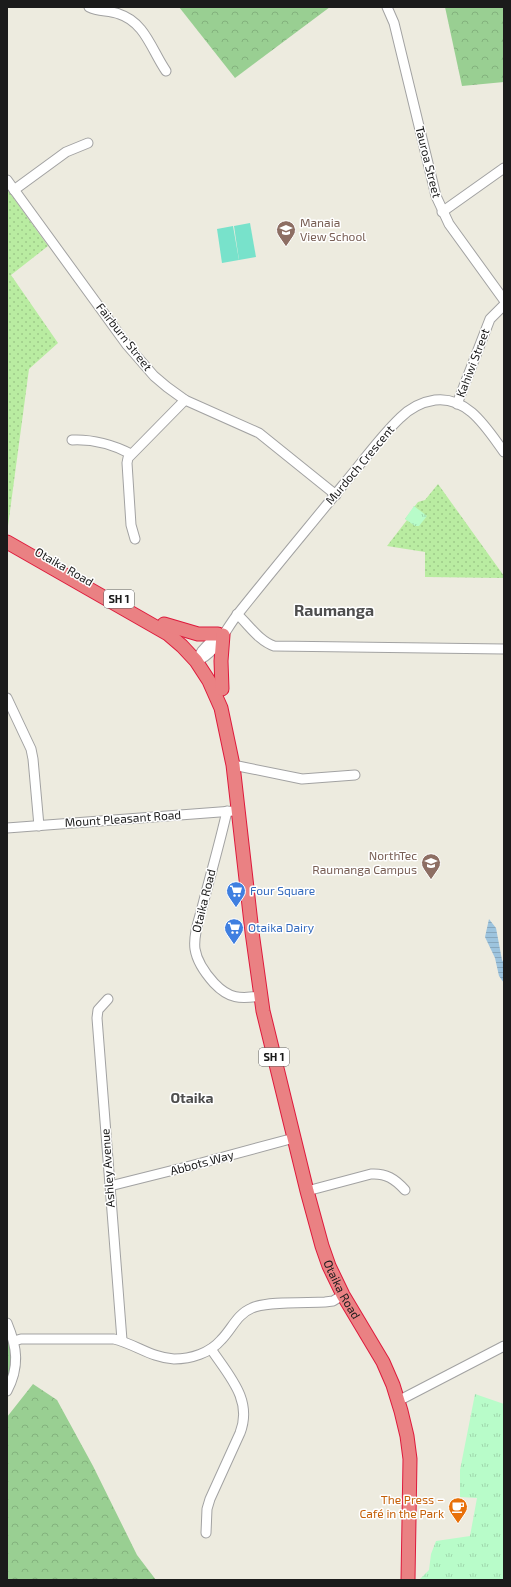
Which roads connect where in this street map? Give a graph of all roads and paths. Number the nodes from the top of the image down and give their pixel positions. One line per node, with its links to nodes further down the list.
1 (89, 7): 3 (street)
2 (387, 7): 8 (street, Tauroa Street)
3 (166, 71)
4 (88, 143): 7 (street)
5 (504, 168): 8 (street)
6 (7, 180): 7 (street, Fairburn Street)
7 (14, 190): 11 (street, Fairburn Street)
8 (442, 212): 9 (street, Tauroa Street)
9 (504, 300)
10 (504, 305): 12 (street, Kahiwi Street)
11 (185, 400): 15 (street); 16 (street, Fairburn Street)
12 (458, 404): 14 (street, Murdoch Crescent); 16 (street, Murdoch Crescent)
13 (72, 440): 15 (street)
14 (504, 452)
15 (131, 454): 18 (street)
16 (336, 495): 20 (street, Murdoch Crescent)
17 (7, 535): 21 (highway, Otaika Road / SH 1)
18 (135, 539)
19 (7, 542): 24 (highway, Otaika Road / SH 1)
20 (237, 614): 22 (street, Murdoch Crescent); 23 (street)
21 (164, 624): 22 (highway); 24 (highway, Otaika Road / SH 1)
22 (223, 632): 24 (street, Murdoch Crescent); 25 (highway)
23 (504, 649)
24 (200, 658): 25 (highway, Otaika Road / SH 1); 27 (highway, Otaika Road / SH 1)
25 (222, 689): 27 (highway, Otaika Road / SH 1)
26 (7, 698): 30 (street)
27 (233, 765): 28 (street); 29 (highway, Otaika Road / SH 1)
28 (355, 775)
29 (233, 811): 30 (street, Mount Pleasant Road); 32 (highway, Otaika Road / SH 1); 32 (street, Otaika Road)
30 (39, 826): 31 (street, Mount Pleasant Road)
31 (7, 828)
32 (261, 996): 34 (highway, Otaika Road / SH 1)
33 (108, 999): 35 (street, Ashley Avenue)
34 (294, 1138): 35 (street, Abbots Way); 37 (highway, Otaika Road / SH 1)
35 (110, 1186): 40 (street, Ashley Avenue)
36 (405, 1190): 37 (street)
37 (308, 1191): 38 (highway, Otaika Road / SH 1)
38 (343, 1295): 43 (street); 45 (highway, Otaika Road / SH 1)
39 (7, 1323): 41 (street)
40 (122, 1340): 41 (street); 43 (street)
41 (14, 1342): 44 (street)
42 (504, 1346): 45 (street)
43 (211, 1349): 46 (street)
44 (7, 1391)
45 (398, 1401): 47 (highway, Otaika Road / SH 1)
46 (206, 1533)
47 (408, 1580)

